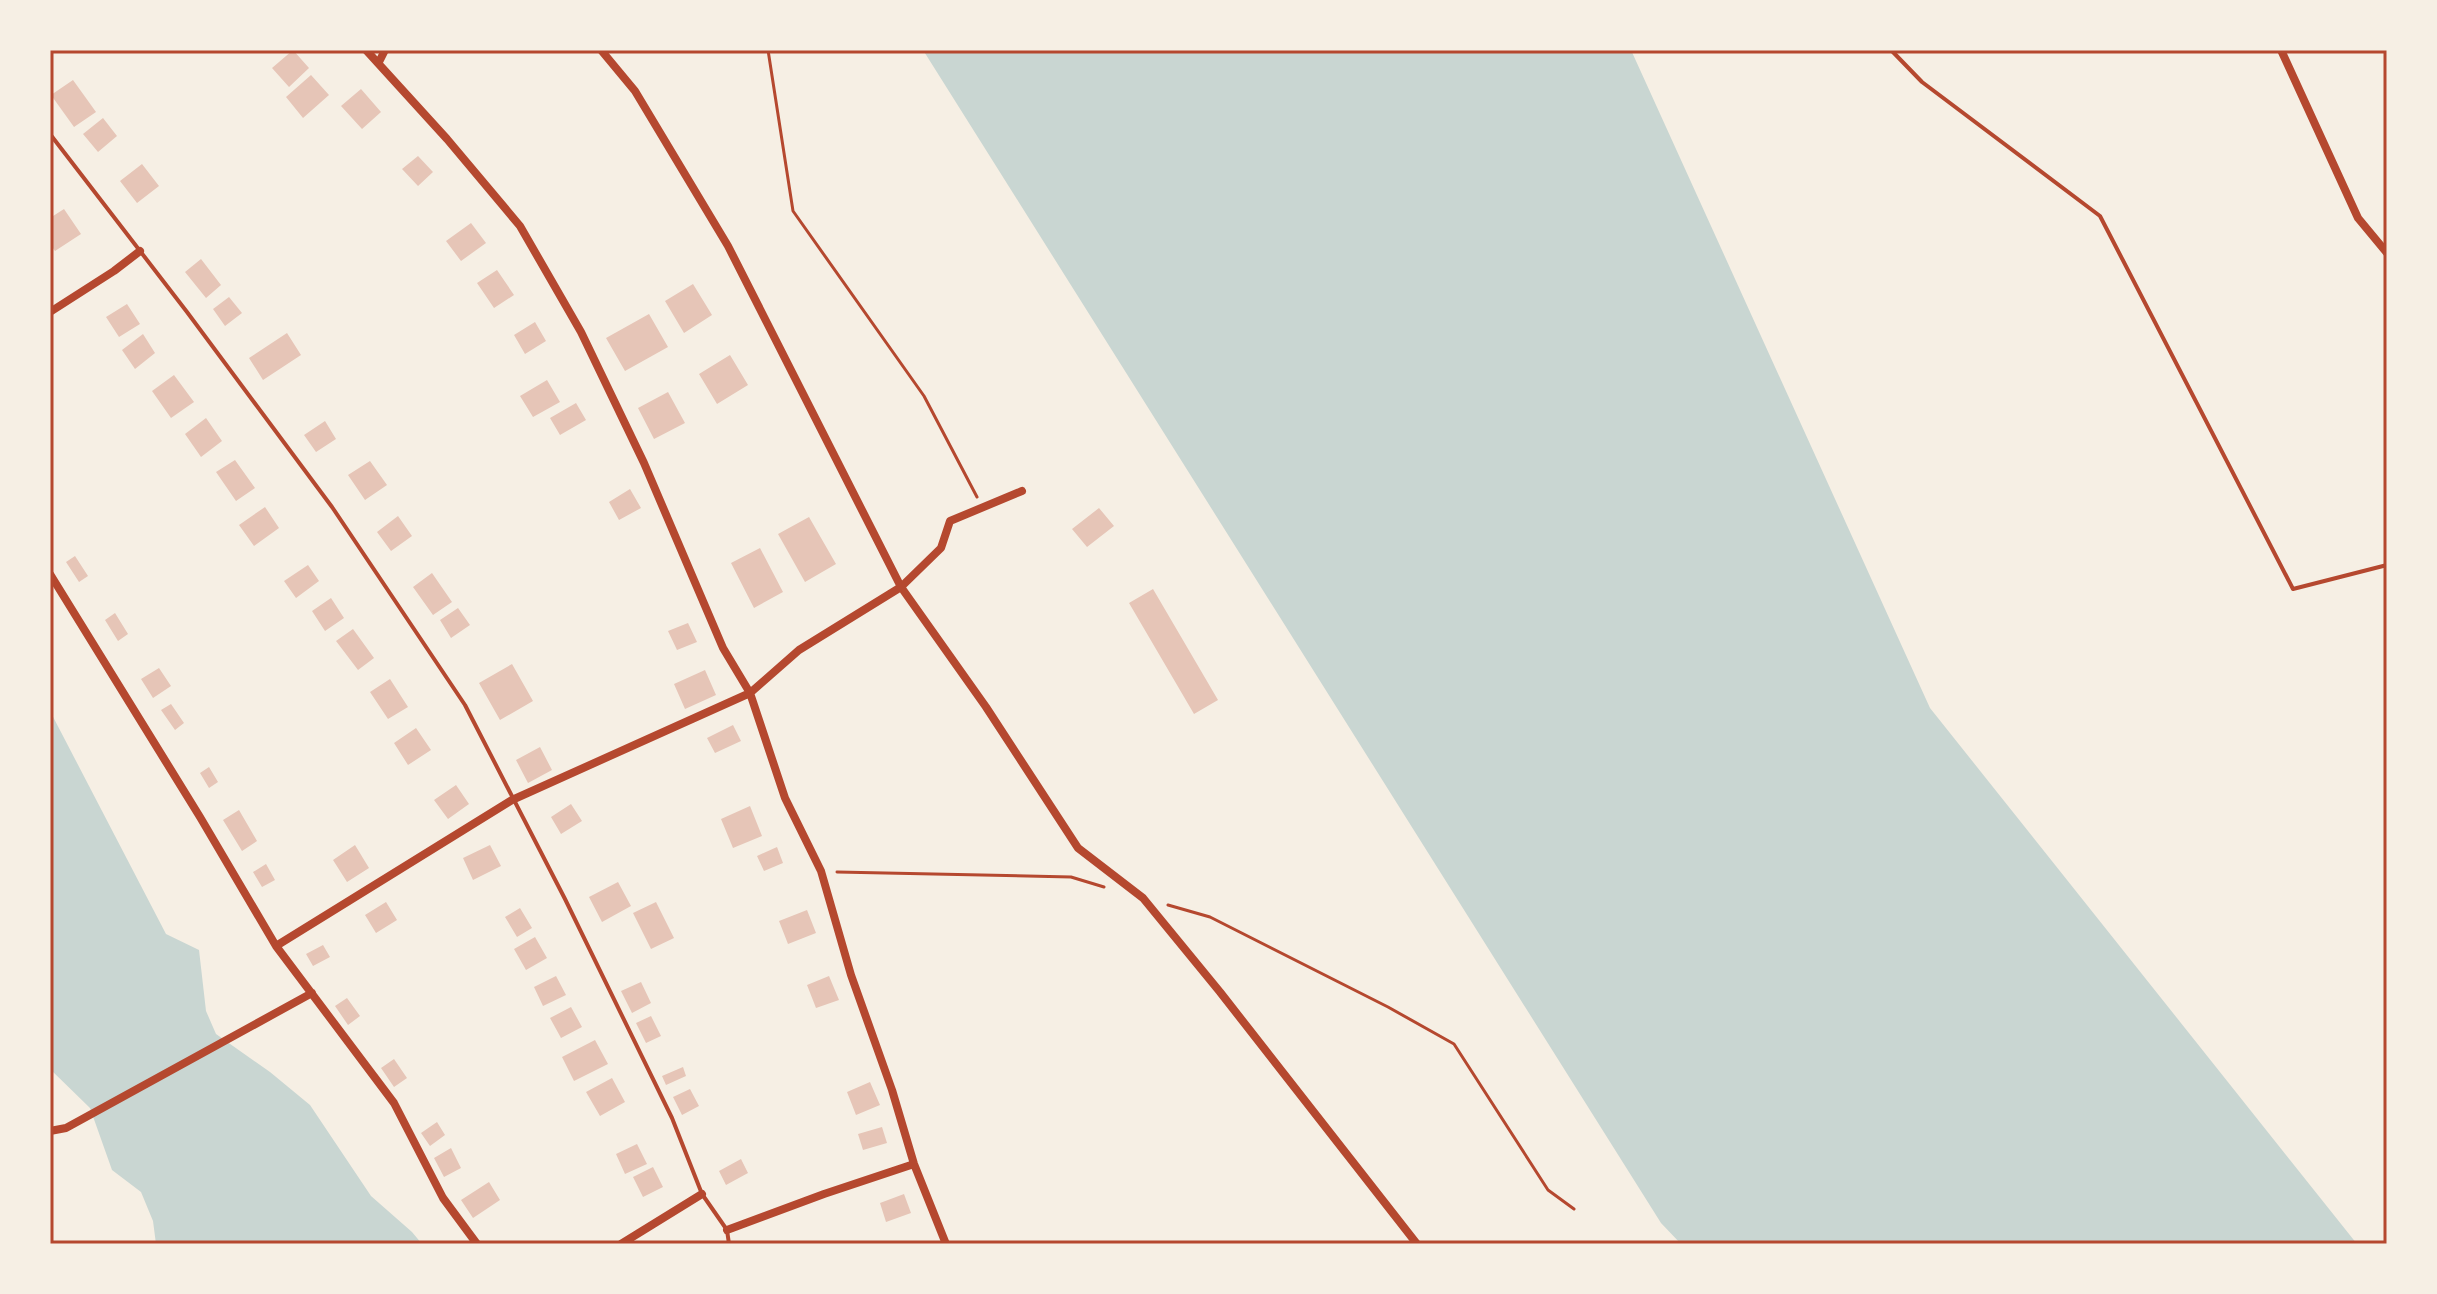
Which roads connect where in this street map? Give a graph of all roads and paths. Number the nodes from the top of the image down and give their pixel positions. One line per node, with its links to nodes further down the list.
1 (366, 50): 7 (street)
2 (385, 50): 7 (street)
3 (601, 50): 16 (street)
4 (768, 50): 13 (path)
5 (1891, 50): 14 (lane)
6 (2281, 50): 10 (street)
7 (379, 62): 17 (street)
8 (50, 134): 9 (lane)
9 (140, 251): 11 (street); 18 (lane)
10 (2387, 253)
11 (50, 312)
12 (1022, 491): 13 (street)
13 (983, 508): 16 (street)
14 (2387, 565)
15 (50, 574): 22 (street)
16 (901, 587): 17 (street); 21 (street)
17 (750, 693): 18 (street); 19 (street)
18 (512, 800): 22 (street); 26 (lane)
19 (821, 871): 20 (path); 25 (street)
20 (1115, 890)
21 (1143, 898): 27 (path); 33 (street)
22 (276, 946): 23 (street)
23 (312, 993): 24 (street); 29 (street)
24 (50, 1131)
25 (914, 1164): 28 (street); 32 (street)
26 (702, 1194): 28 (lane); 30 (street)
27 (1574, 1209)
28 (727, 1230): 31 (lane)
29 (477, 1244)
30 (621, 1244)
31 (729, 1244)
32 (946, 1244)
33 (1417, 1244)

